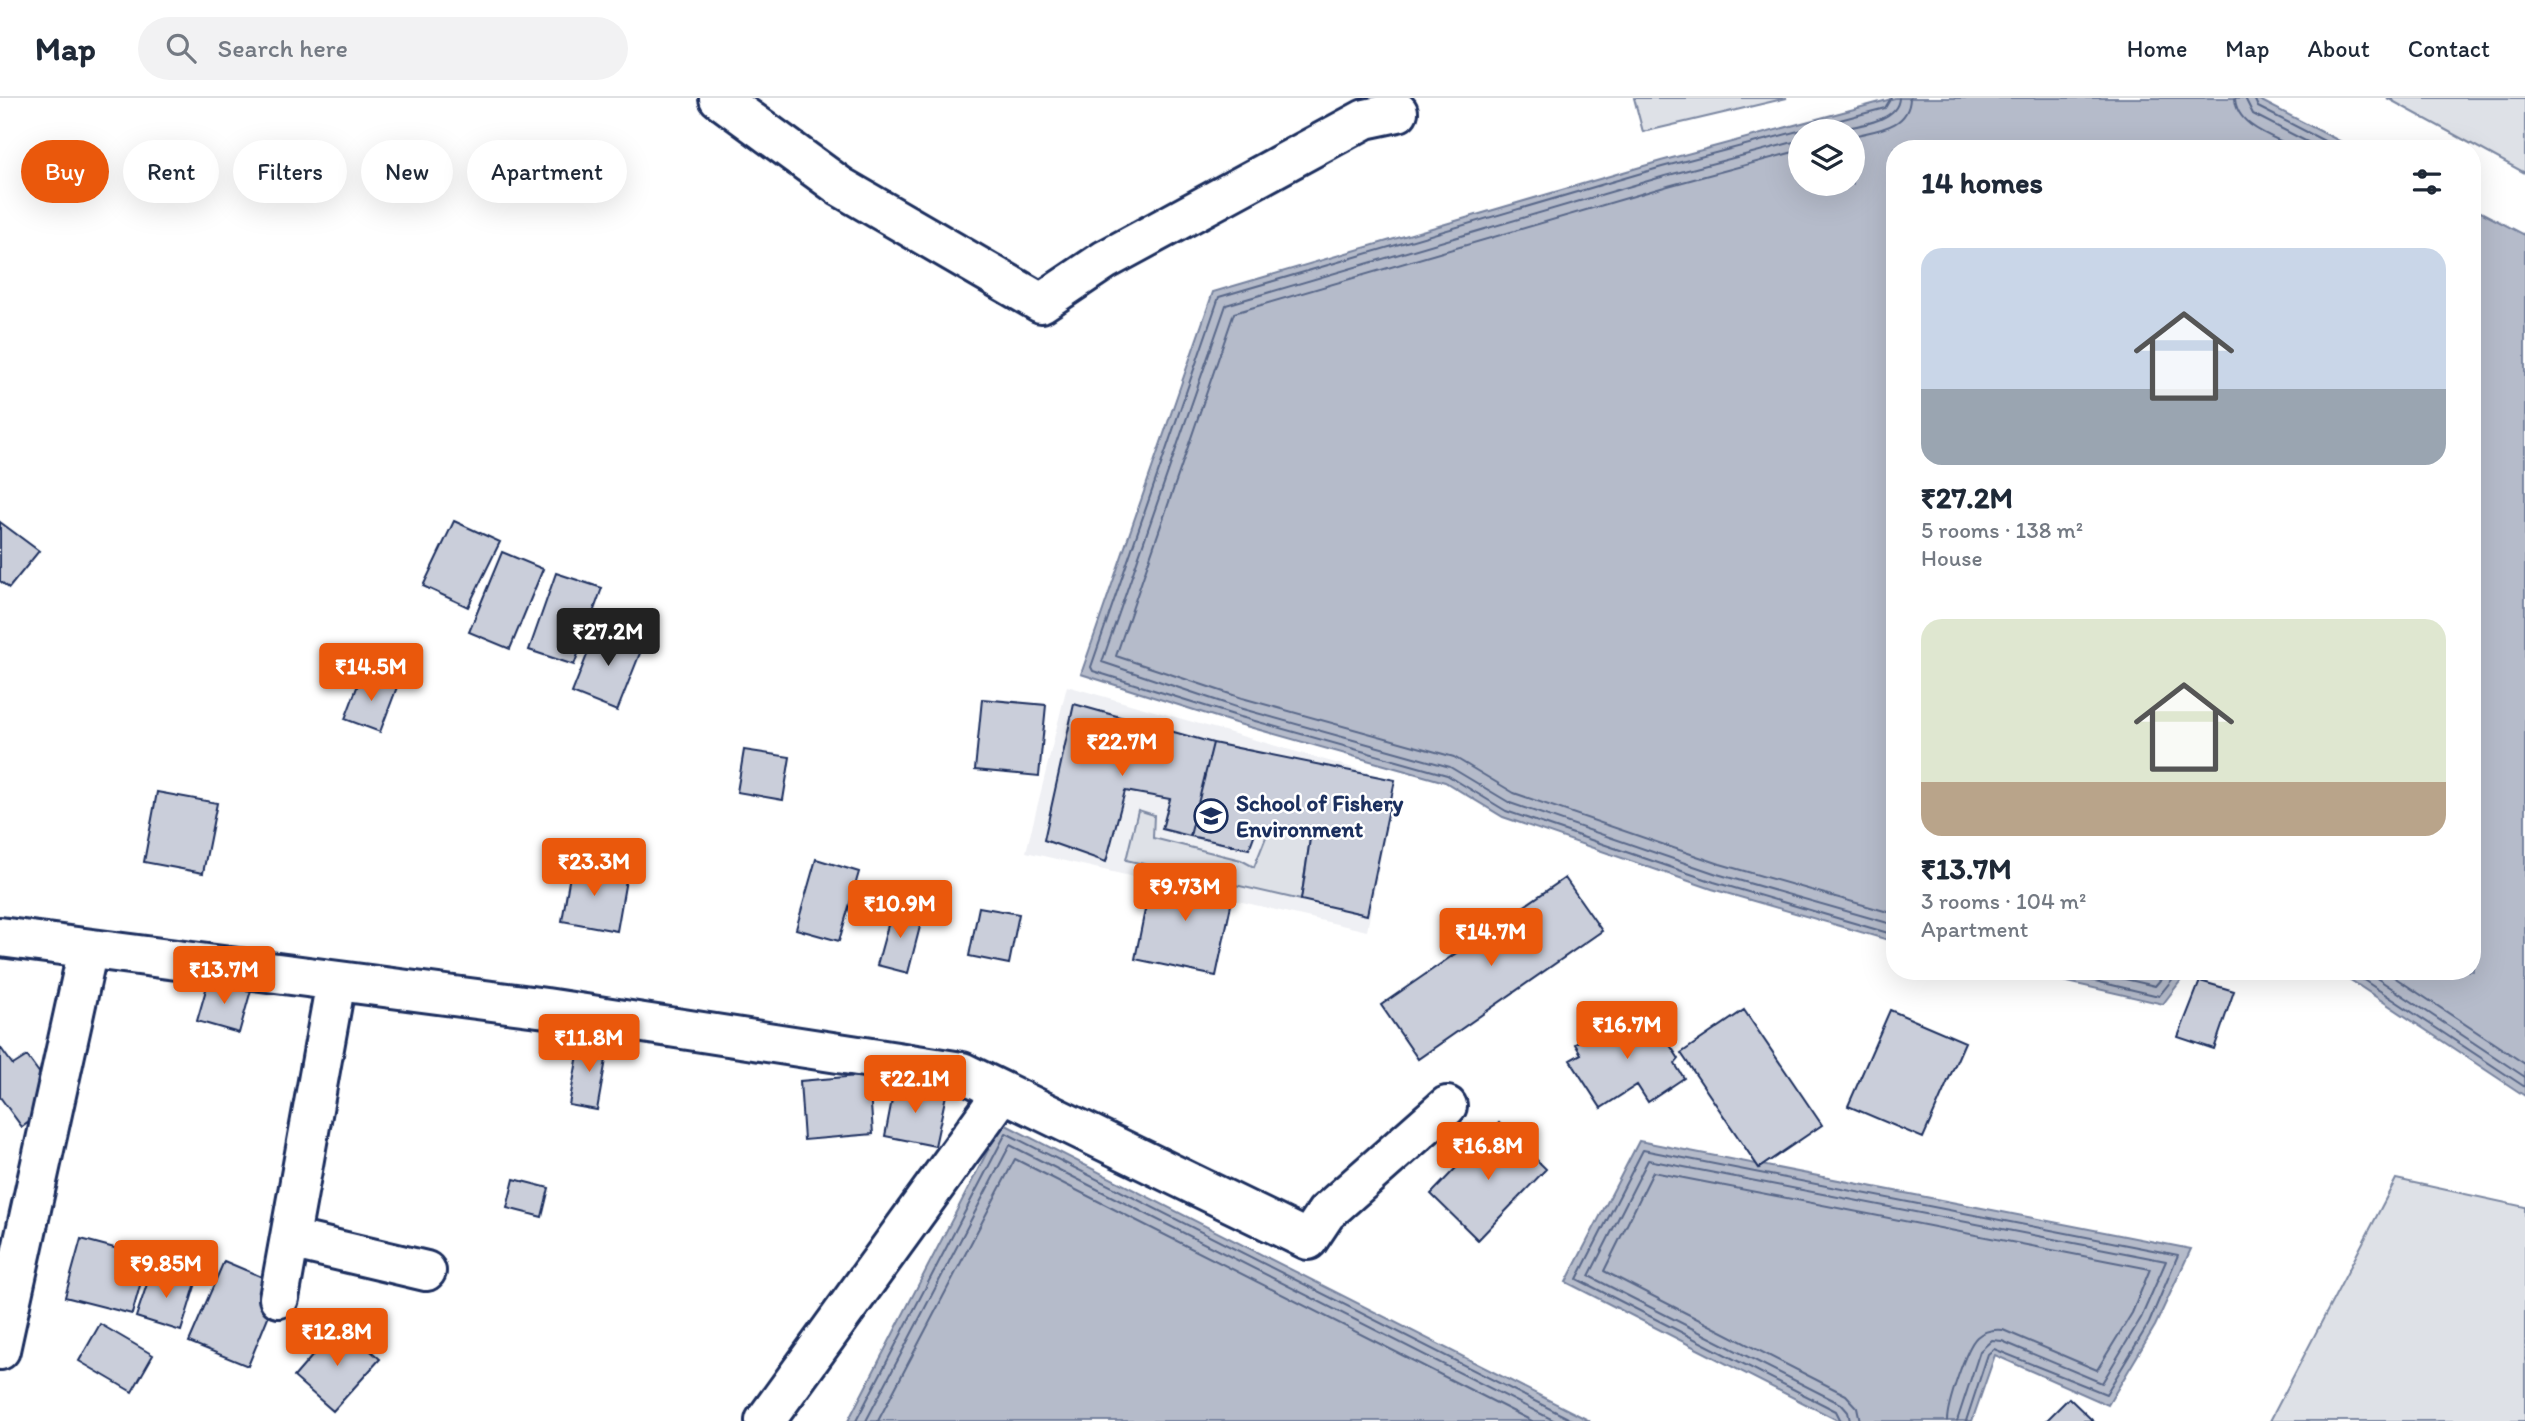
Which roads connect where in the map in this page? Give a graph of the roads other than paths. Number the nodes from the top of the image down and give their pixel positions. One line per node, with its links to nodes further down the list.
1 (719, 98): 2 (street)
2 (1398, 112)
3 (0, 937): 4 (street)
4 (88, 948): 5 (street); 11 (street)
5 (336, 981): 6 (street); 8 (street)
6 (1003, 1092): 7 (street); 12 (street)
7 (1447, 1106)
8 (290, 1239): 9 (street); 10 (street)
9 (426, 1271)
10 (279, 1298)
11 (0, 1350)
12 (765, 1421)

